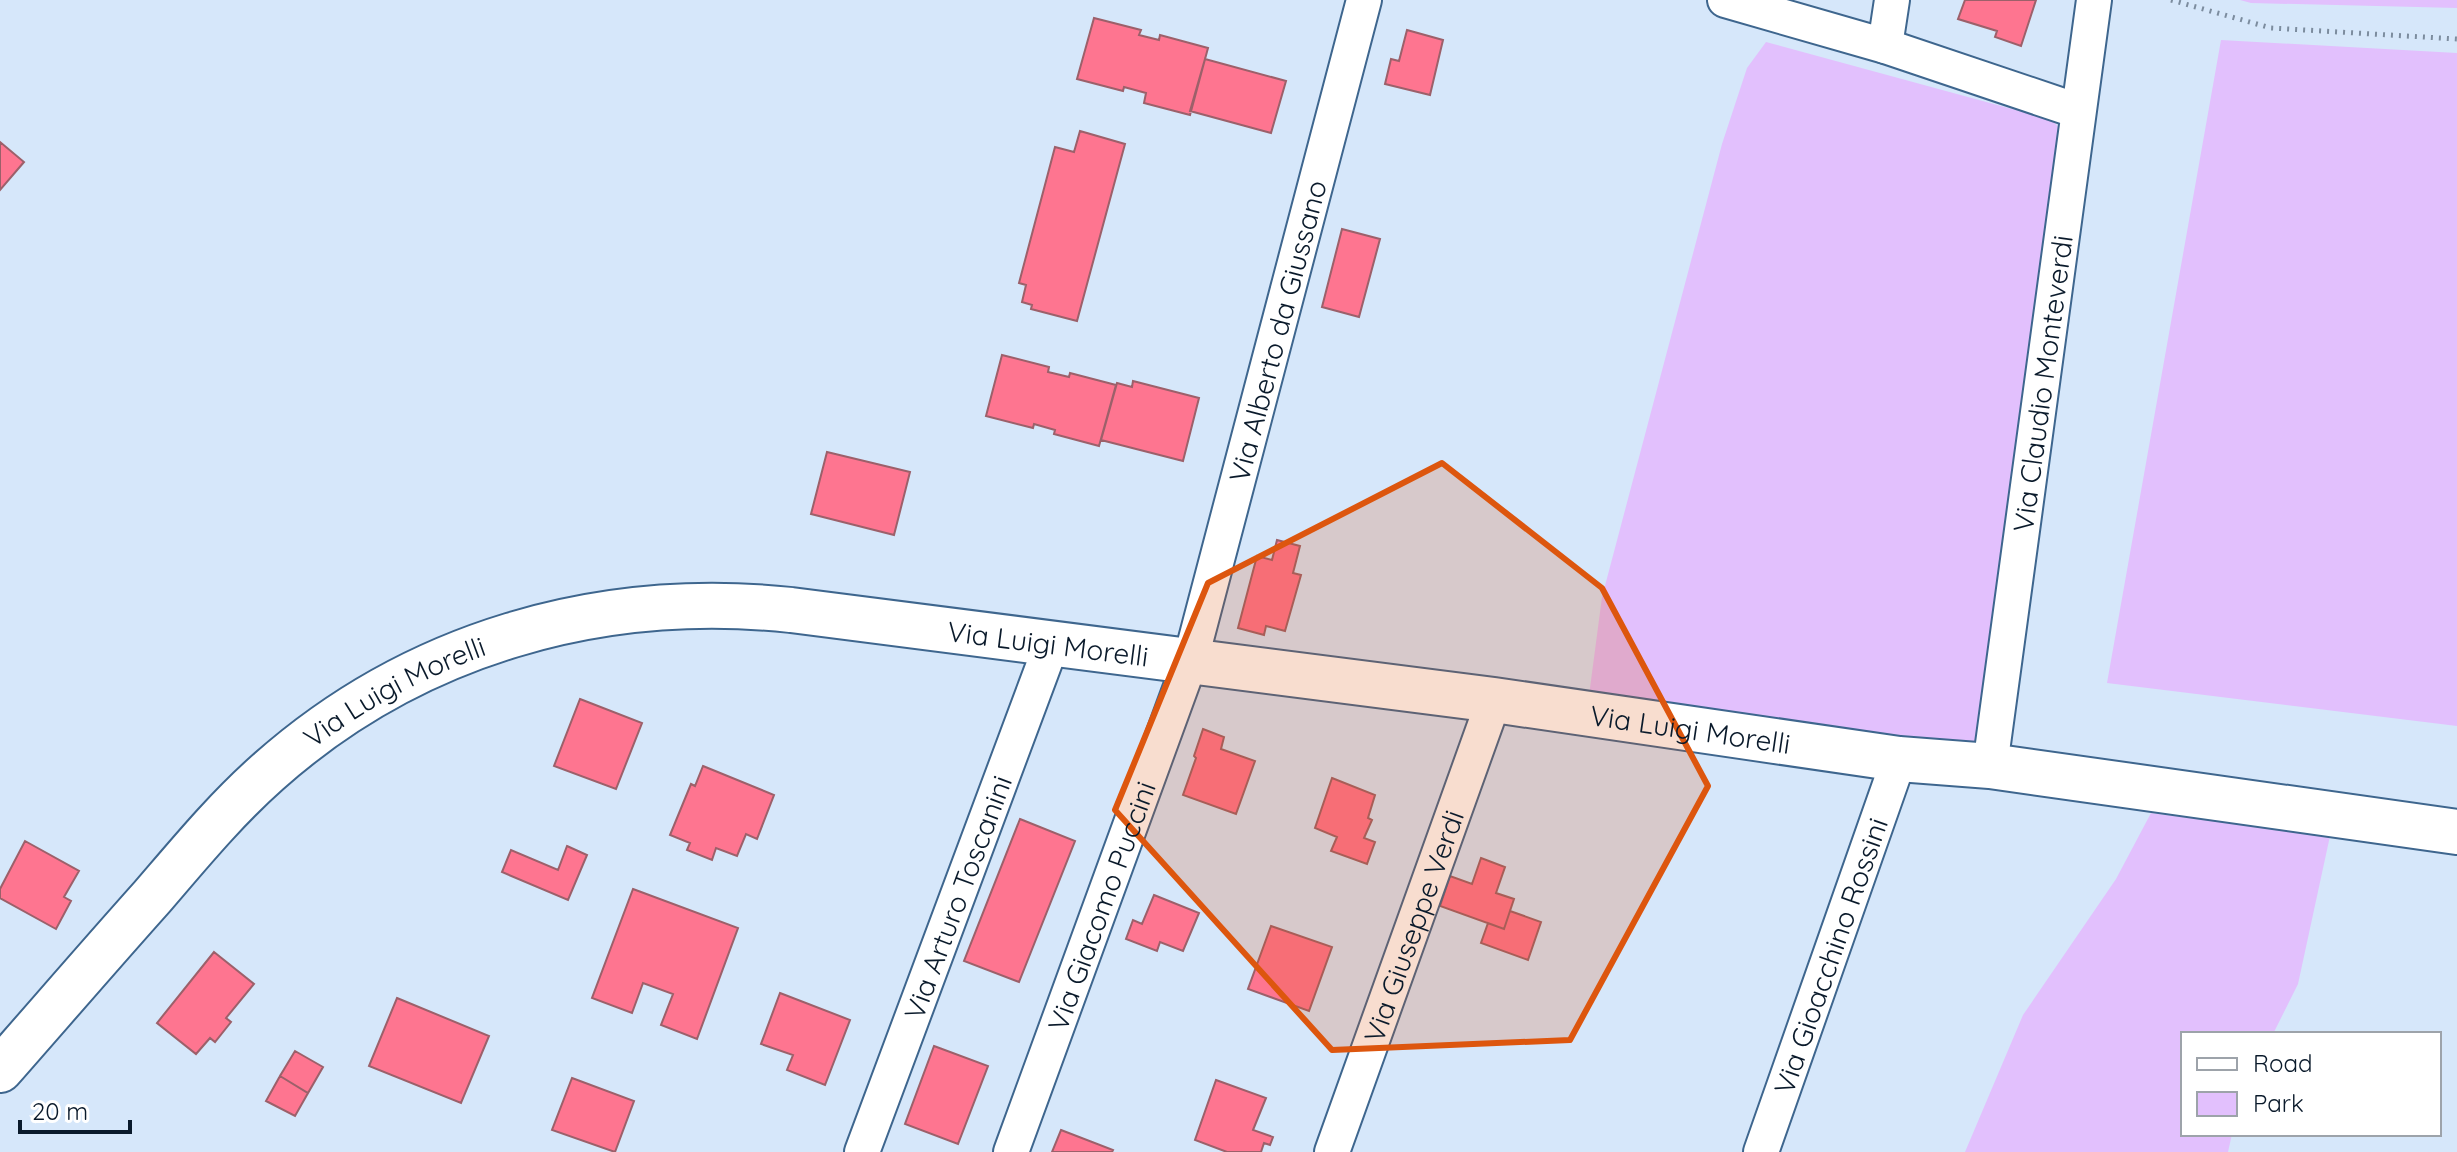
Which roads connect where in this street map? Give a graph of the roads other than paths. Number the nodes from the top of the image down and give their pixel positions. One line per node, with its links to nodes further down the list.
1 (1364, 0): 8 (street, Via Alberto da Giussano)
2 (1725, 0): 5 (street)
3 (1892, 0): 5 (street)
4 (2094, 0): 6 (street, Via Claudio Monteverdi)
5 (1885, 46): 6 (street)
6 (2078, 111): 11 (street, Via Claudio Monteverdi)
7 (1052, 643): 8 (main road, Via Luigi Morelli); 13 (main road, Via Luigi Morelli); 14 (street, Via Arturo Toscanini)
8 (1190, 662): 9 (main road, Via Luigi Morelli); 15 (street, Via Giacomo Puccini)
9 (1494, 700): 10 (main road, Via Luigi Morelli); 16 (street, Via Giuseppe Verdi)
10 (1899, 759): 11 (main road, Via Luigi Morelli); 17 (street, Via Gioacchino Rossini)
11 (1990, 766): 12 (main road, Via Luigi Morelli)
12 (2457, 832)
13 (0, 1070)
14 (862, 1152)
15 (1011, 1152)
16 (1332, 1152)
17 (1761, 1152)

